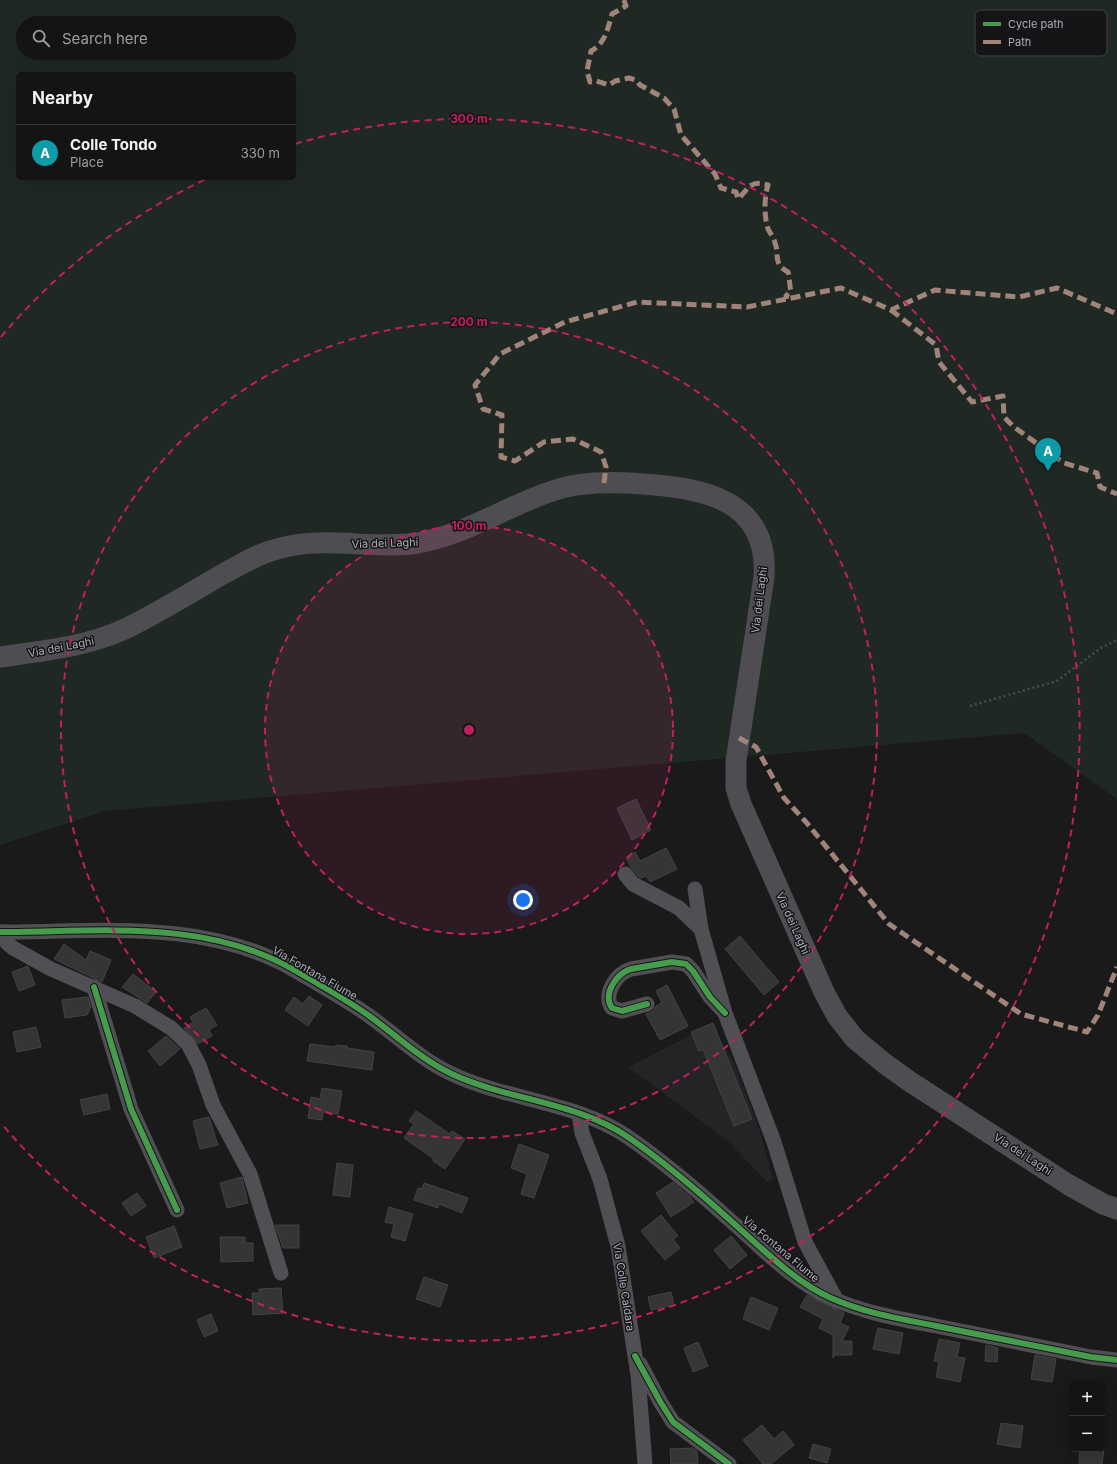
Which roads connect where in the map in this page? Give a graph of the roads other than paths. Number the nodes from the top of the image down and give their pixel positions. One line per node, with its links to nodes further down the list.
1 (0, 656): 10 (main road, Via dei Laghi)
2 (625, 874): 4 (street)
3 (695, 888): 4 (street)
4 (701, 929): 8 (street)
5 (0, 932): 6 (street); 9 (street, Via Fontana Fiume)
6 (94, 987): 11 (street); 12 (street)
7 (647, 1004): 8 (street)
8 (725, 1013): 13 (street)
9 (576, 1113): 13 (street, Via Fontana Fiume); 14 (street, Via Colle Caldara)
10 (1117, 1209)
11 (177, 1210)
12 (281, 1273)
13 (838, 1301): 15 (street, Via Fontana Fiume)
14 (635, 1356): 16 (street, Via Colle Caldara); 17 (street)
15 (1117, 1360)
16 (645, 1464)
17 (729, 1464)

